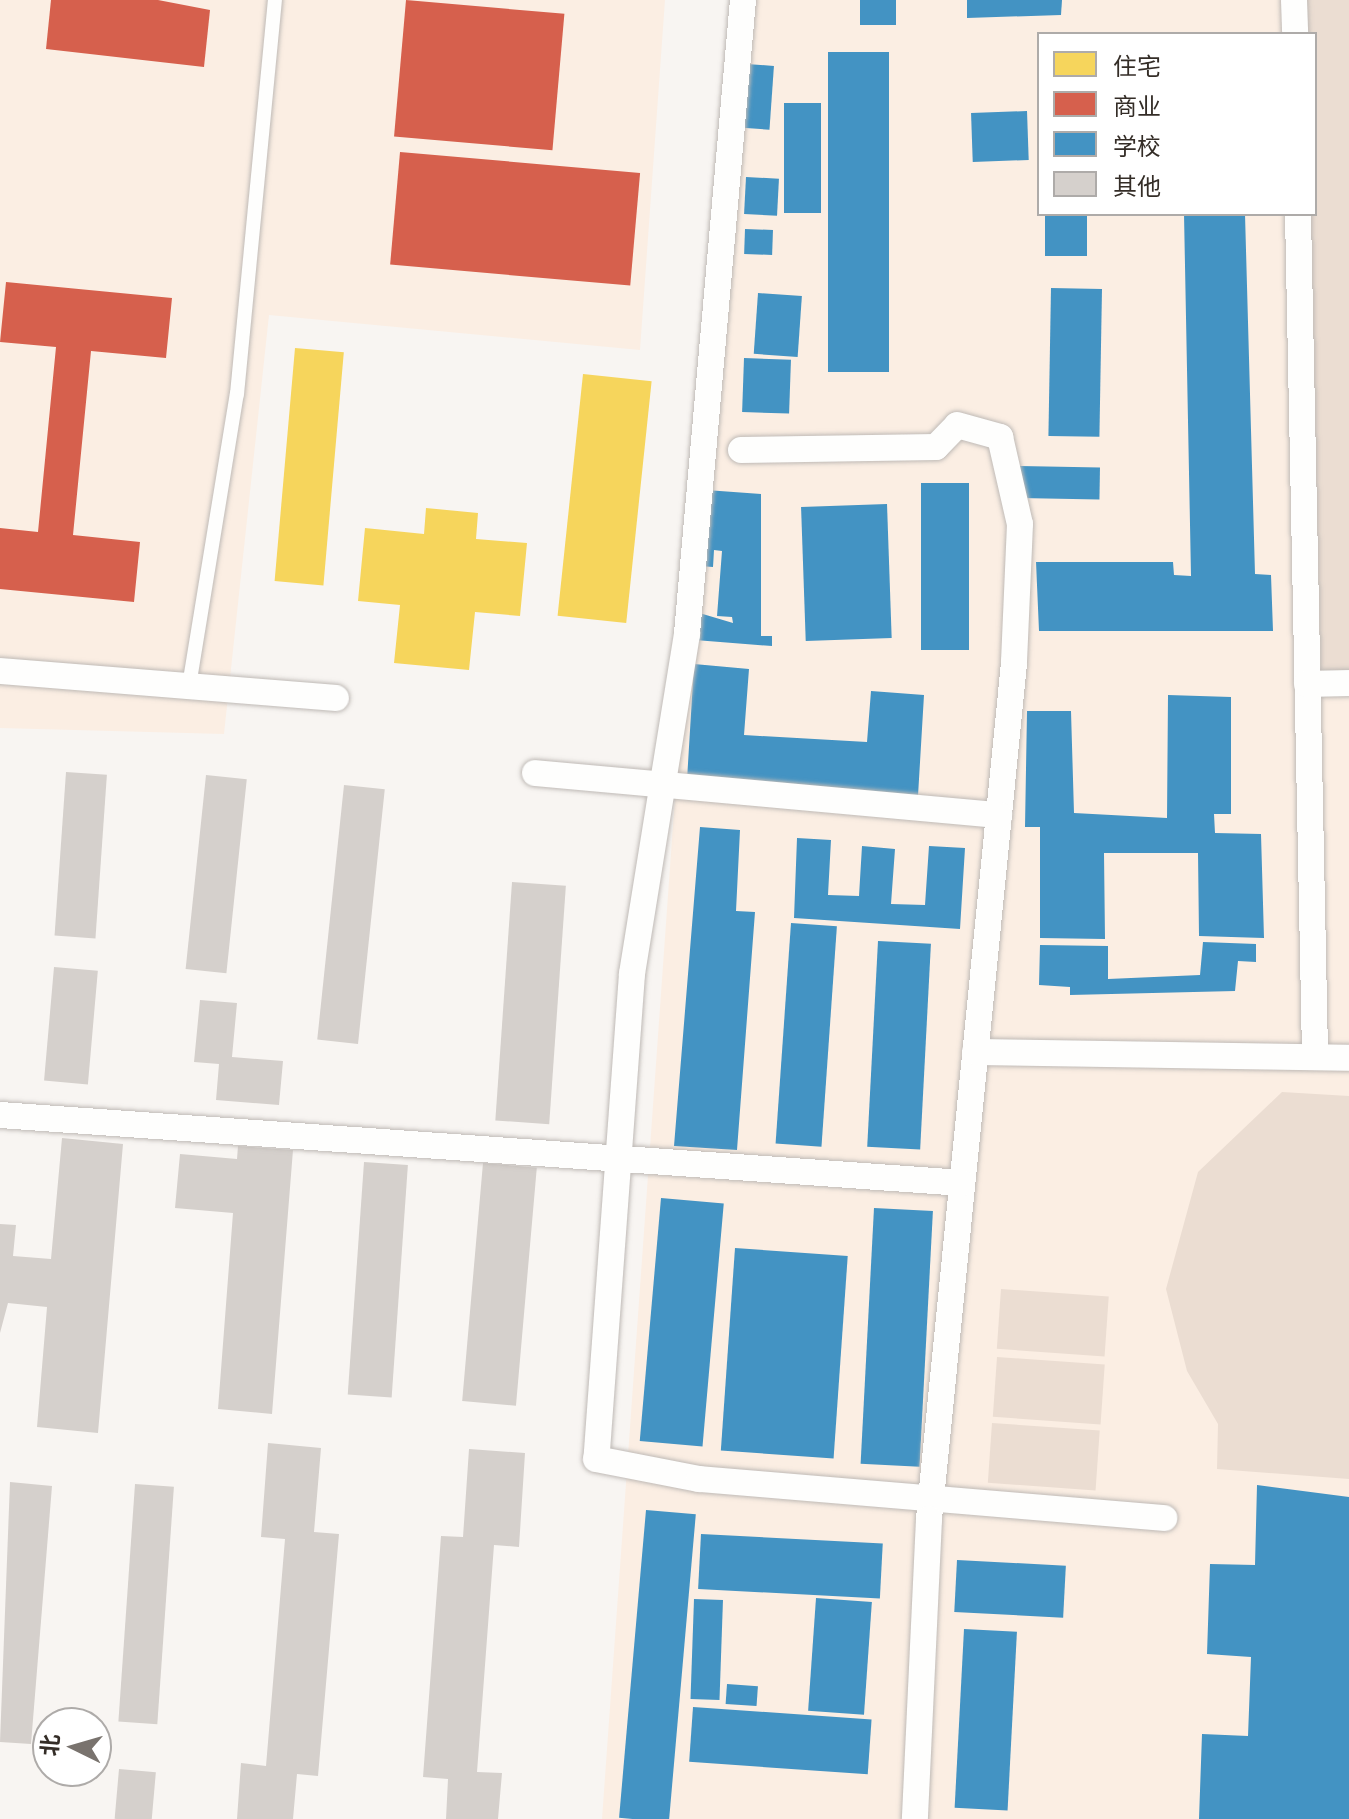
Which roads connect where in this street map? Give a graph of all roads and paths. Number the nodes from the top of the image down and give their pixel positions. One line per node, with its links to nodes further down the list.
1 (275, 0): 10 (lane)
2 (743, 0): 13 (street)
3 (1294, 0): 4 (street)
4 (1295, 32)
5 (1298, 216): 9 (street)
6 (741, 450): 14 (street)
7 (0, 671): 10 (street)
8 (1349, 683): 9 (street)
9 (1307, 684): 16 (street)
10 (189, 686): 11 (street)
11 (336, 698)
12 (535, 773): 13 (street)
13 (662, 786): 14 (street); 19 (street)
14 (999, 815): 15 (street)
15 (975, 1052): 16 (street); 20 (street)
16 (1315, 1055): 17 (street)
17 (1349, 1058)
18 (0, 1115): 19 (street)
19 (618, 1161): 20 (street); 21 (street)
20 (962, 1183): 21 (street)
21 (931, 1498): 22 (street); 23 (street)
22 (1164, 1518)
23 (915, 1819)

